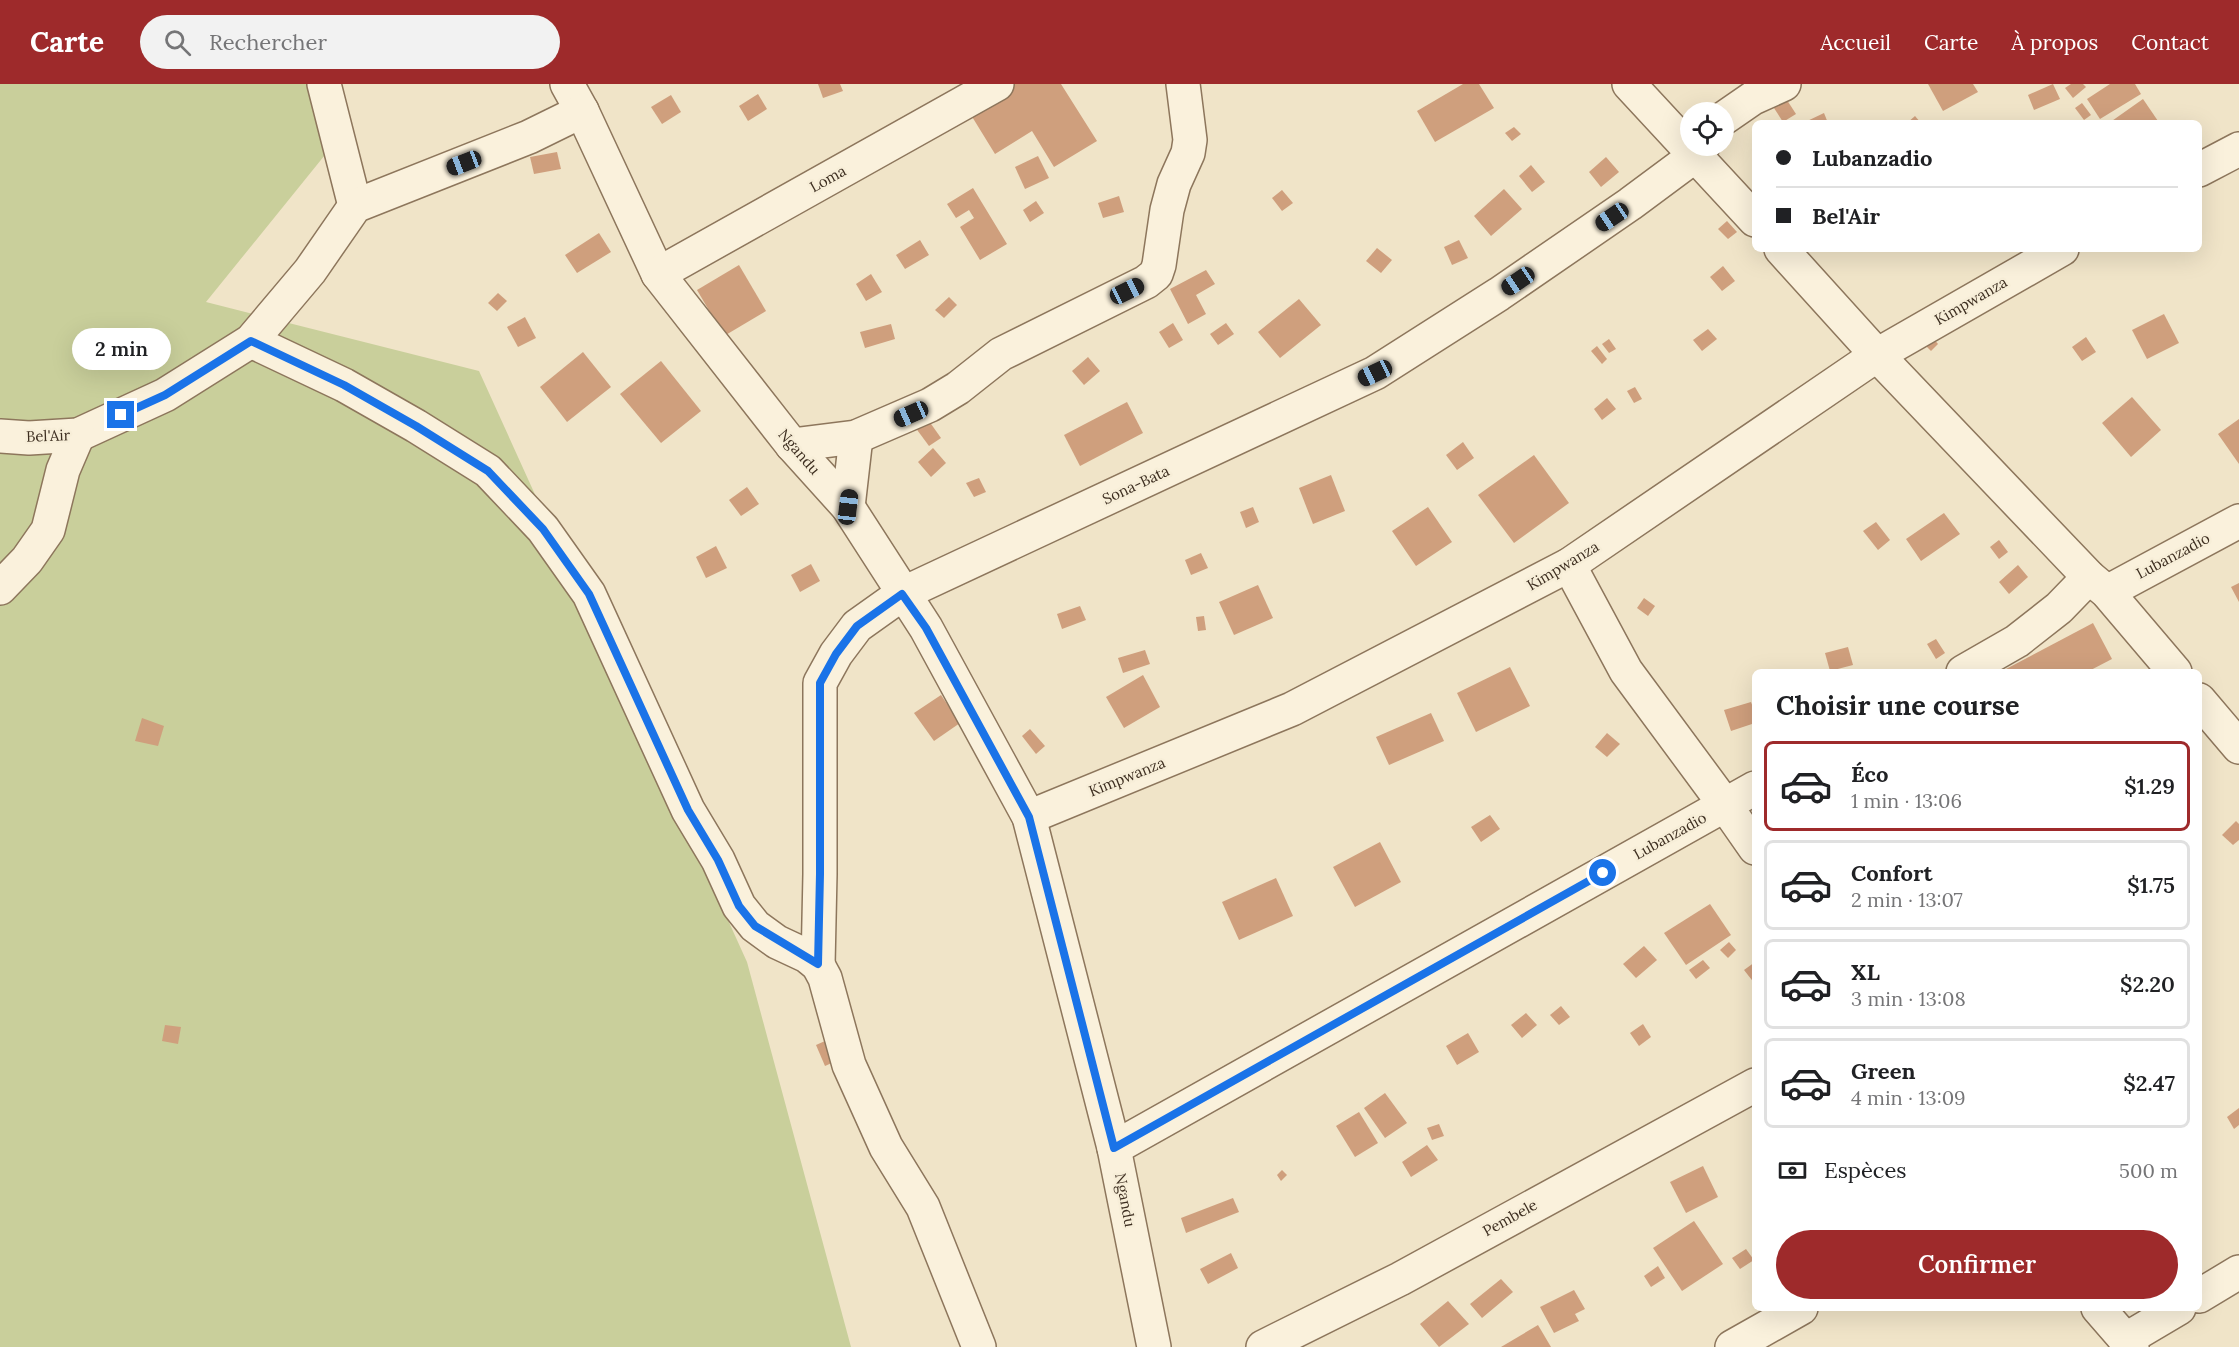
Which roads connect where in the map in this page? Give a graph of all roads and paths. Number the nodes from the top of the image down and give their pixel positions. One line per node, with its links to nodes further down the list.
1 (324, 84): 13 (street)
2 (997, 84): 17 (street, Loma)
3 (1184, 84): 22 (street)
4 (1629, 84): 8 (street)
5 (1784, 84): 7 (street)
6 (574, 97): 13 (street); 17 (street, Ngandu)
7 (1734, 111)
8 (1680, 132)
9 (2239, 149): 12 (street)
10 (1691, 156): 29 (street, Sona-Bata)
11 (1704, 156): 14 (street)
12 (2202, 168)
13 (355, 206): 18 (street, Bel'Air)
14 (1752, 216)
15 (1784, 252): 19 (street)
16 (2057, 252): 19 (street, Kimpwanza)
17 (658, 274): 23 (street, Ngandu)
18 (251, 341): 20 (street, Bel'Air); 38 (street)
19 (1877, 355): 26 (street, Kimpwanza); 27 (street)
20 (78, 435): 21 (street, Bel'Air); 28 (street)
21 (0, 436)
22 (856, 437): 23 (street); 24 (street)
23 (792, 445): 24 (street, Ngandu)
24 (848, 507): 29 (street, Ngandu)
25 (2239, 521): 27 (street, Lubanzadio)
26 (1569, 566): 35 (street); 36 (street, Kimpwanza)
27 (2098, 585): 30 (street, Lubanzadio); 31 (street)
28 (0, 588)
29 (902, 594): 36 (street, Ngandu); 38 (street, Sona-Bata)
30 (1968, 669)
31 (2172, 669)
32 (2202, 704): 33 (street)
33 (2239, 747)
34 (1752, 790): 35 (street, Lubanzadio)
35 (1725, 805): 37 (street); 40 (street, Lubanzadio)
36 (1029, 817): 40 (street, Ngandu)
37 (1752, 844)
38 (818, 964): 47 (street)
39 (1752, 1087): 49 (street, Pembele)
40 (1114, 1148): 48 (street, Ngandu)
41 (2239, 1272): 42 (street)
42 (2202, 1294)
43 (1796, 1311): 50 (street)
44 (2101, 1311): 46 (street)
45 (2175, 1311): 46 (street)
46 (2129, 1343)
47 (979, 1347)
48 (1154, 1347)
49 (1263, 1347)
50 (1732, 1347)

